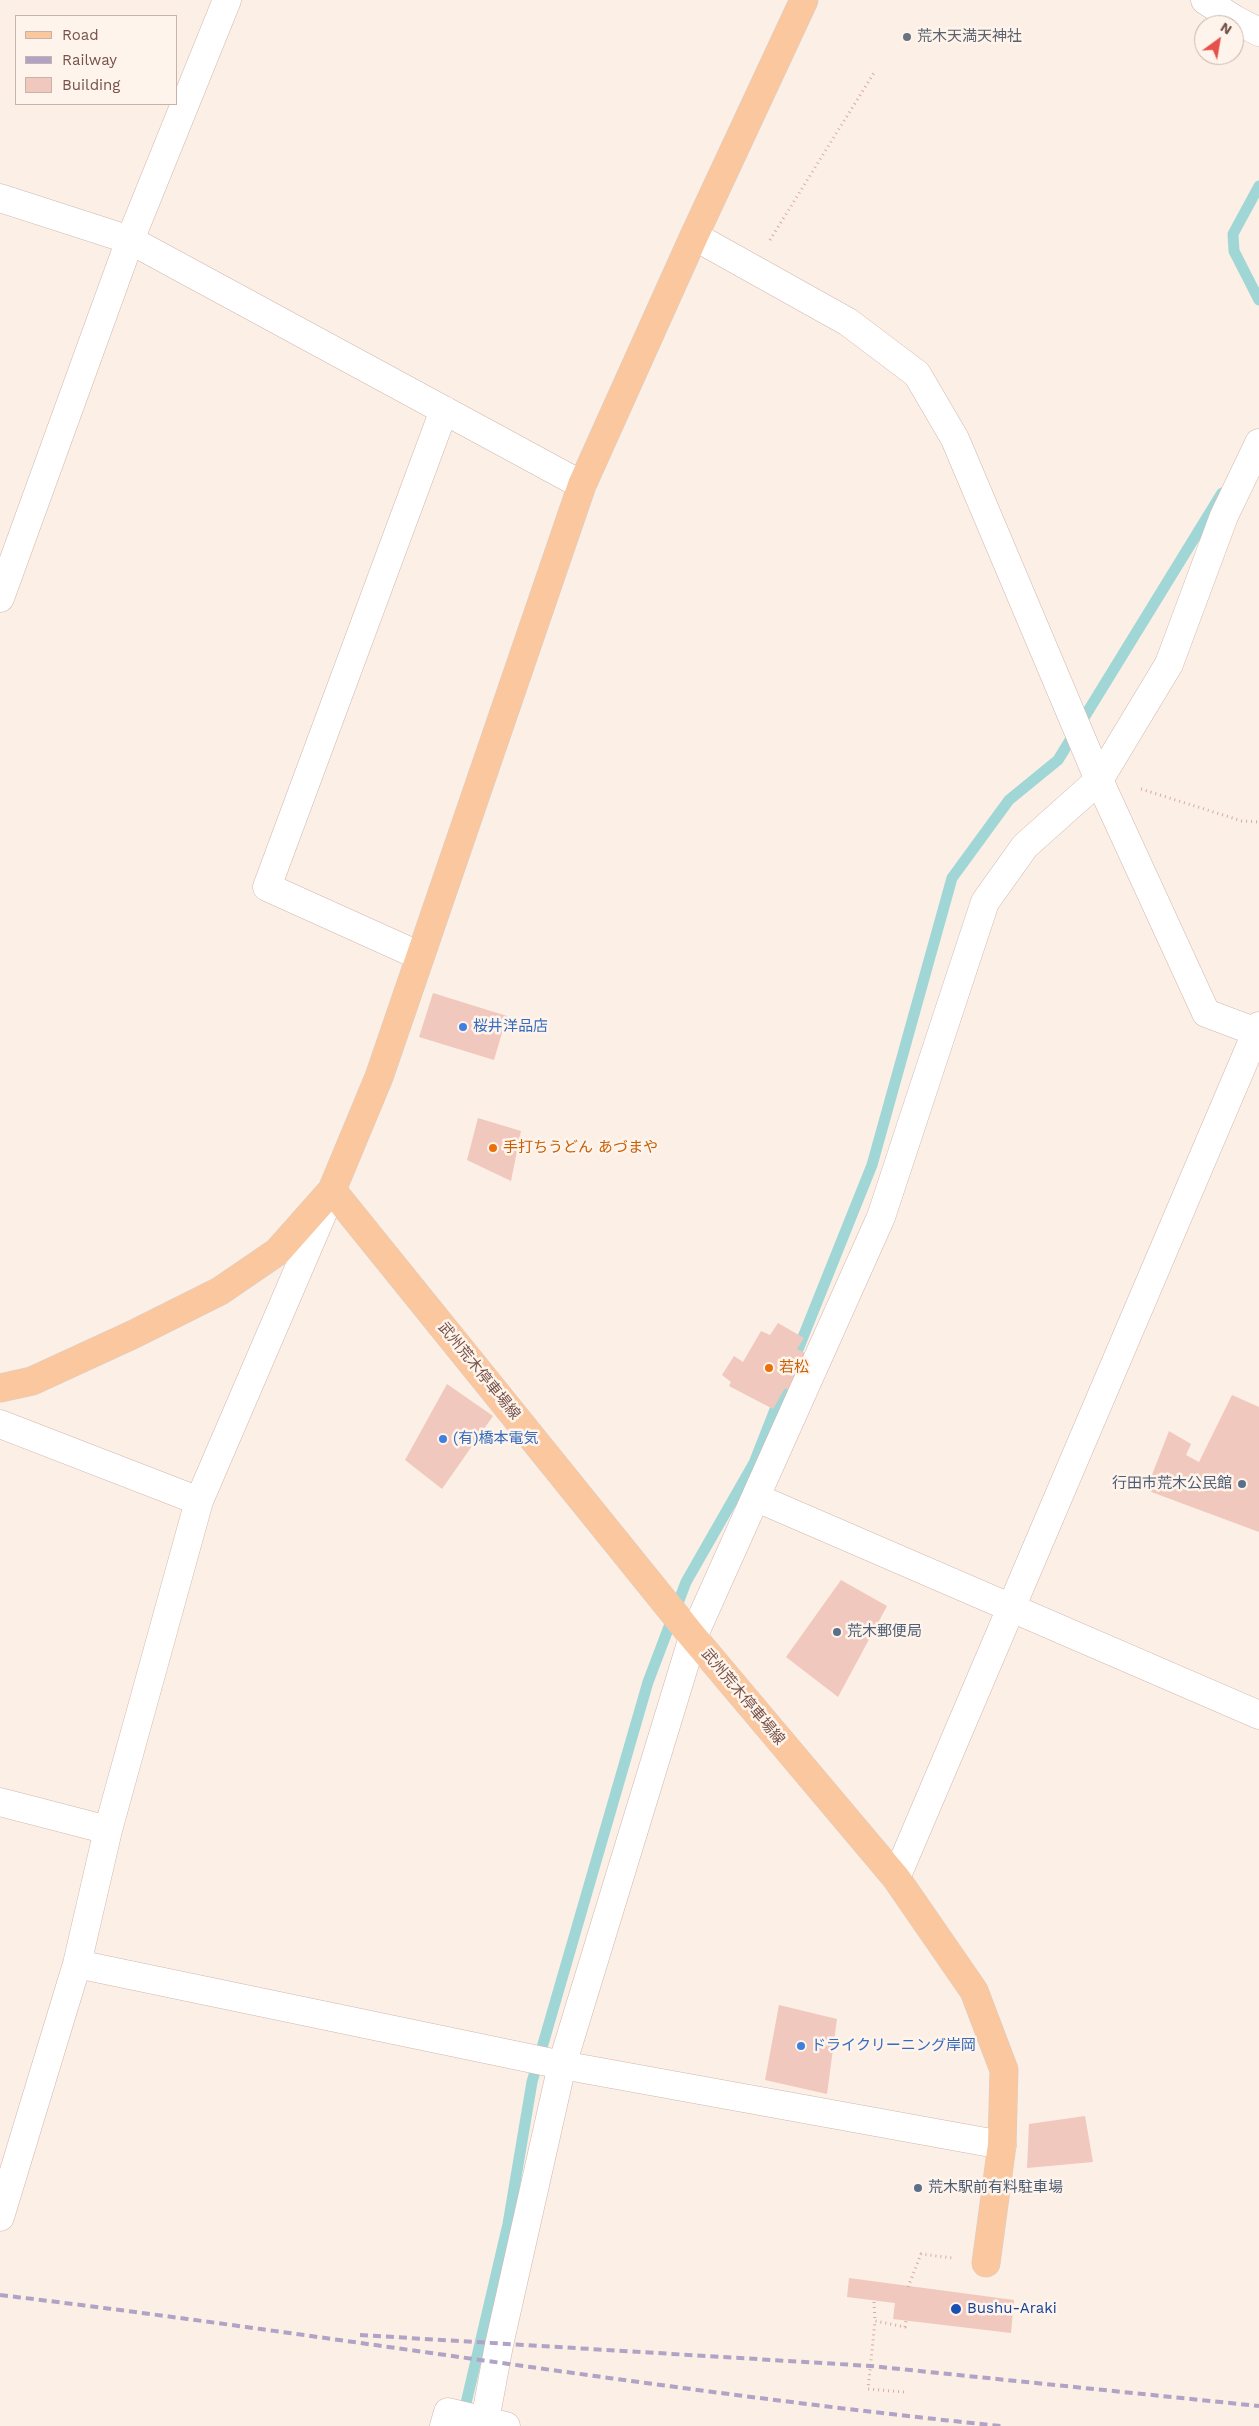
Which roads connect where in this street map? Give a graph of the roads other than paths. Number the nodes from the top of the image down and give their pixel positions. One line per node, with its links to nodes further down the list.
1 (227, 0): 7 (street)
2 (804, 0): 6 (main road)
3 (1205, 0): 4 (street)
4 (1259, 32)
5 (0, 198): 7 (street)
6 (694, 236): 10 (main road); 12 (street)
7 (130, 240): 8 (street); 11 (street)
8 (444, 410): 10 (street); 13 (street)
9 (1259, 444): 12 (street)
10 (582, 485): 13 (main road)
11 (0, 598)
12 (1099, 780): 14 (street); 18 (street)
13 (420, 956): 15 (main road)
14 (1258, 1031): 20 (street)
15 (332, 1190): 16 (main road); 19 (street); 21 (main road, 武州荒木停車場線)
16 (0, 1388)
17 (0, 1424): 19 (street)
18 (757, 1498): 20 (street); 21 (street)
19 (199, 1501): 24 (street)
20 (1012, 1609): 22 (street); 25 (street)
21 (693, 1637): 25 (main road, 武州荒木停車場線); 27 (street)
22 (1259, 1715)
23 (0, 1802): 24 (street)
24 (108, 1830): 26 (street)
25 (896, 1878): 28 (main road, 武州荒木停車場線)
26 (77, 1964): 27 (street); 29 (street)
27 (562, 2065): 28 (street); 31 (street)
28 (1002, 2145): 30 (main road, 武州荒木停車場線)
29 (0, 2218)
30 (986, 2263)
31 (492, 2424): 32 (street)
32 (444, 2426)

